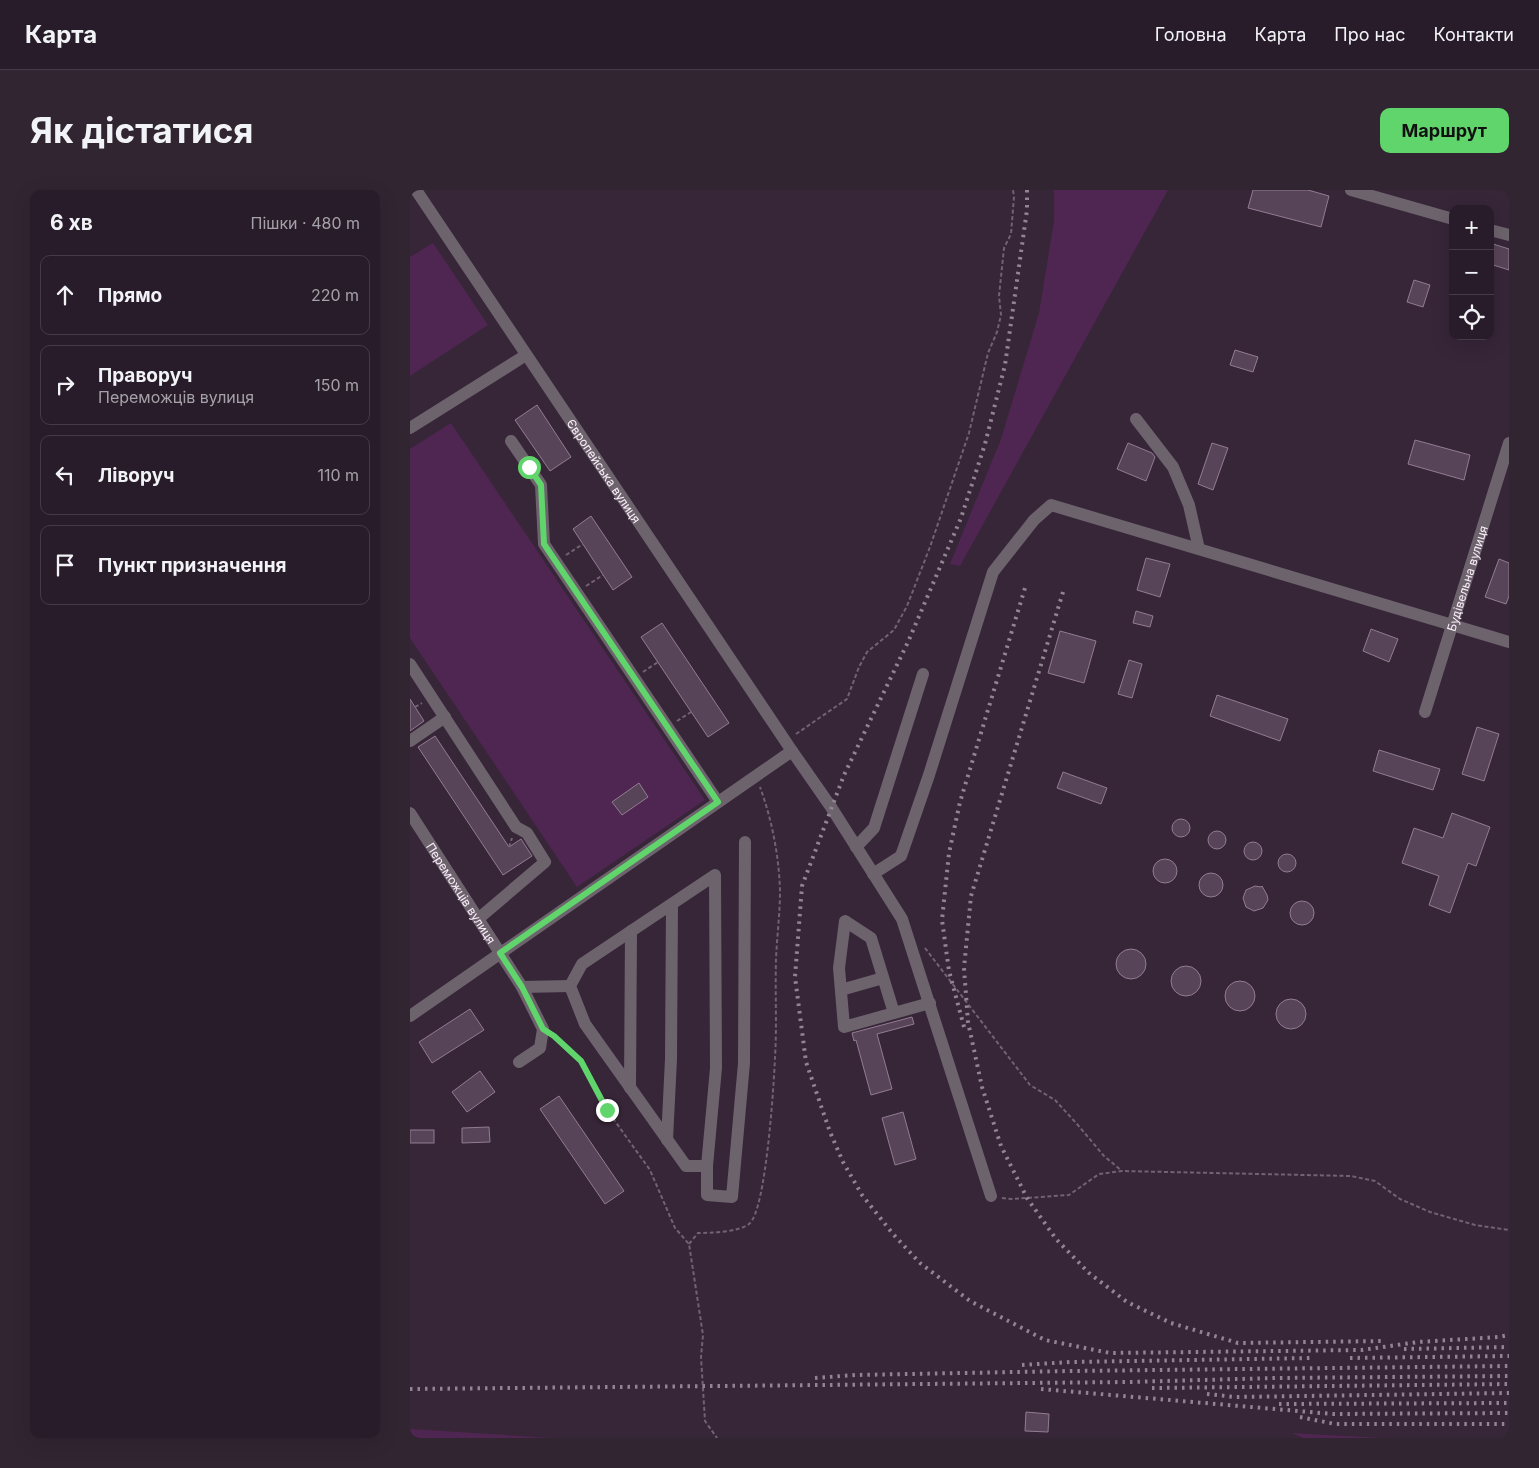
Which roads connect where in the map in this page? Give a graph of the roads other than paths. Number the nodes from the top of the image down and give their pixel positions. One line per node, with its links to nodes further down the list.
1 (416, 190): 6 (street, Європейська вулиця)
2 (1351, 190): 3 (street)
3 (1449, 218)
4 (1494, 231): 5 (street)
5 (1509, 235)
6 (526, 355): 8 (street); 19 (street, Європейська вулиця)
7 (1136, 419): 11 (street)
8 (410, 428)
9 (512, 441): 20 (street)
10 (1509, 443): 12 (street, Будівельна вулиця)
11 (1199, 549): 12 (street); 24 (street)
12 (1453, 624): 13 (street); 16 (street, Будівельна вулиця)
13 (1509, 642)
14 (410, 664): 17 (street)
15 (923, 674): 23 (street)
16 (1425, 712)
17 (445, 717): 18 (street); 26 (street)
18 (410, 741)
19 (789, 746): 20 (street, Переможців вулиця); 23 (street, Європейська вулиця)
20 (718, 802): 28 (street, Переможців вулиця)
21 (410, 813): 26 (street, Переможців вулиця)
22 (745, 842): 39 (street)
23 (856, 846): 24 (street, Європейська вулиця)
24 (873, 874): 33 (street, Європейська вулиця)
25 (672, 904): 27 (street); 38 (street); 39 (street)
26 (478, 918): 28 (street, Переможців вулиця)
27 (631, 931): 30 (street); 37 (street)
28 (500, 953): 31 (street); 35 (street)
29 (883, 978): 32 (street); 32 (street); 34 (street)
30 (570, 986): 31 (street); 37 (street)
31 (522, 987): 36 (street)
32 (841, 990): 34 (street)
33 (930, 1002): 34 (street); 40 (street, Європейська вулиця)
34 (894, 1013)
35 (410, 1016)
36 (519, 1062)
37 (630, 1088): 38 (street)
38 (667, 1140): 39 (street)
39 (707, 1166)
40 (991, 1196)

